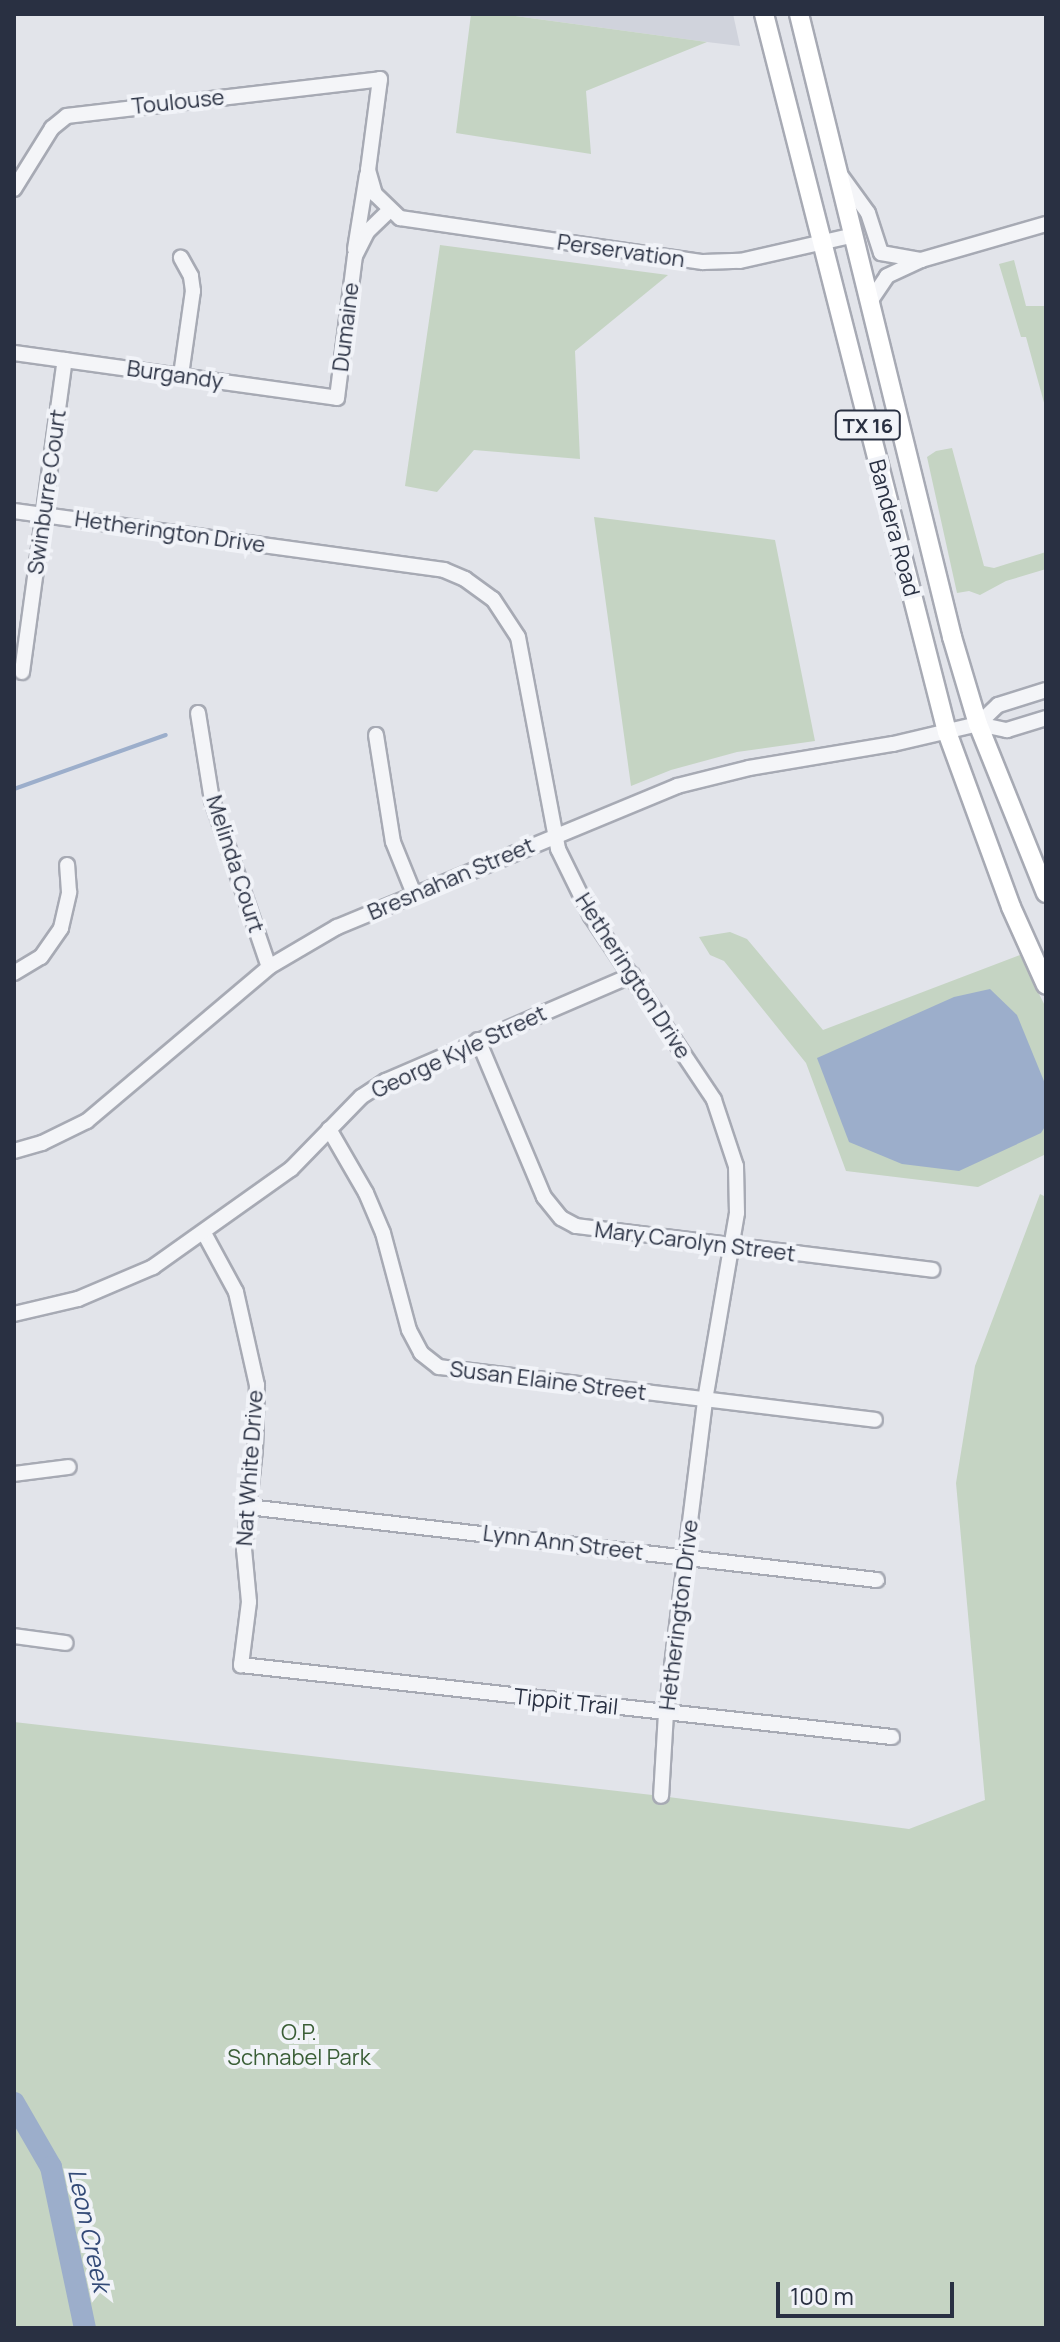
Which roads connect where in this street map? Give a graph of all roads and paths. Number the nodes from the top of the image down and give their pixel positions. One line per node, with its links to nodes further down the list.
1 (764, 14): 10 (main road, Bandera Road / TX 16)
2 (799, 14): 5 (main road, Bandera Road / TX 16)
3 (380, 79): 4 (street, Dumaine); 6 (street, Toulouse)
4 (368, 170): 7 (street); 11 (street, Dumaine)
5 (838, 172): 9 (main road, Bandera Road / TX 16); 13 (street)
6 (14, 189)
7 (389, 211): 10 (street, Perservation); 11 (street, Dumaine)
8 (1046, 224): 13 (street)
9 (854, 235): 10 (street, Perservation); 14 (main road, Bandera Road / TX 16)
10 (820, 243): 26 (main road, Bandera Road / TX 16)
11 (355, 256): 18 (street, Dumaine)
12 (181, 258): 17 (street)
13 (921, 260): 14 (street)
14 (869, 303): 25 (main road, Bandera Road / TX 16)
15 (14, 353): 16 (street, Burgandy)
16 (65, 360): 17 (street, Burgandy); 20 (street, Swinburre Court)
17 (181, 375): 18 (street, Burgandy)
18 (337, 398)
19 (14, 511): 20 (street, Hetherington Drive)
20 (44, 515): 21 (street, Swinburre Court); 28 (street, Hetherington Drive)
21 (22, 672)
22 (1046, 690): 25 (street)
23 (198, 713): 32 (street, Melinda Court)
24 (1046, 718): 25 (street)
25 (978, 724): 26 (street, Bresnahan Street); 30 (main road, Bandera Road / TX 16)
26 (947, 732): 28 (street, Bresnahan Street); 35 (main road, Bandera Road / TX 16)
27 (376, 735): 31 (street)
28 (554, 836): 31 (street, Bresnahan Street); 34 (street, Hetherington Drive)
29 (67, 865): 33 (street)
30 (1046, 893)
31 (414, 894): 32 (street, Bresnahan Street)
32 (269, 967): 38 (street, Bresnahan Street)
33 (14, 973)
34 (632, 975): 36 (street, George Kyle Street); 40 (street, Hetherington Drive)
35 (1046, 985)
36 (478, 1040): 37 (street, George Kyle Street); 40 (street, Mary Carolyn Street)
37 (329, 1129): 39 (street, George Kyle Street); 43 (street, Susan Elaine Street)
38 (14, 1151)
39 (204, 1233): 42 (street, George Kyle Street); 47 (street, Nat White Drive)
40 (731, 1247): 41 (street, Mary Carolyn Street); 43 (street, Hetherington Drive)
41 (932, 1270)
42 (14, 1314)
43 (705, 1401): 44 (street, Susan Elaine Street); 48 (street, Hetherington Drive)
44 (875, 1420)
45 (69, 1467): 46 (street)
46 (14, 1474)
47 (248, 1507): 48 (street, Lynn Ann Street); 52 (street, Nat White Drive)
48 (686, 1557): 49 (street, Lynn Ann Street); 53 (street, Hetherington Drive)
49 (877, 1580)
50 (14, 1636): 51 (street)
51 (66, 1643)
52 (241, 1665): 53 (street, Tippit Trail)
53 (666, 1713): 54 (street, Tippit Trail); 55 (street, Hetherington Drive)
54 (892, 1737)
55 (661, 1796)

